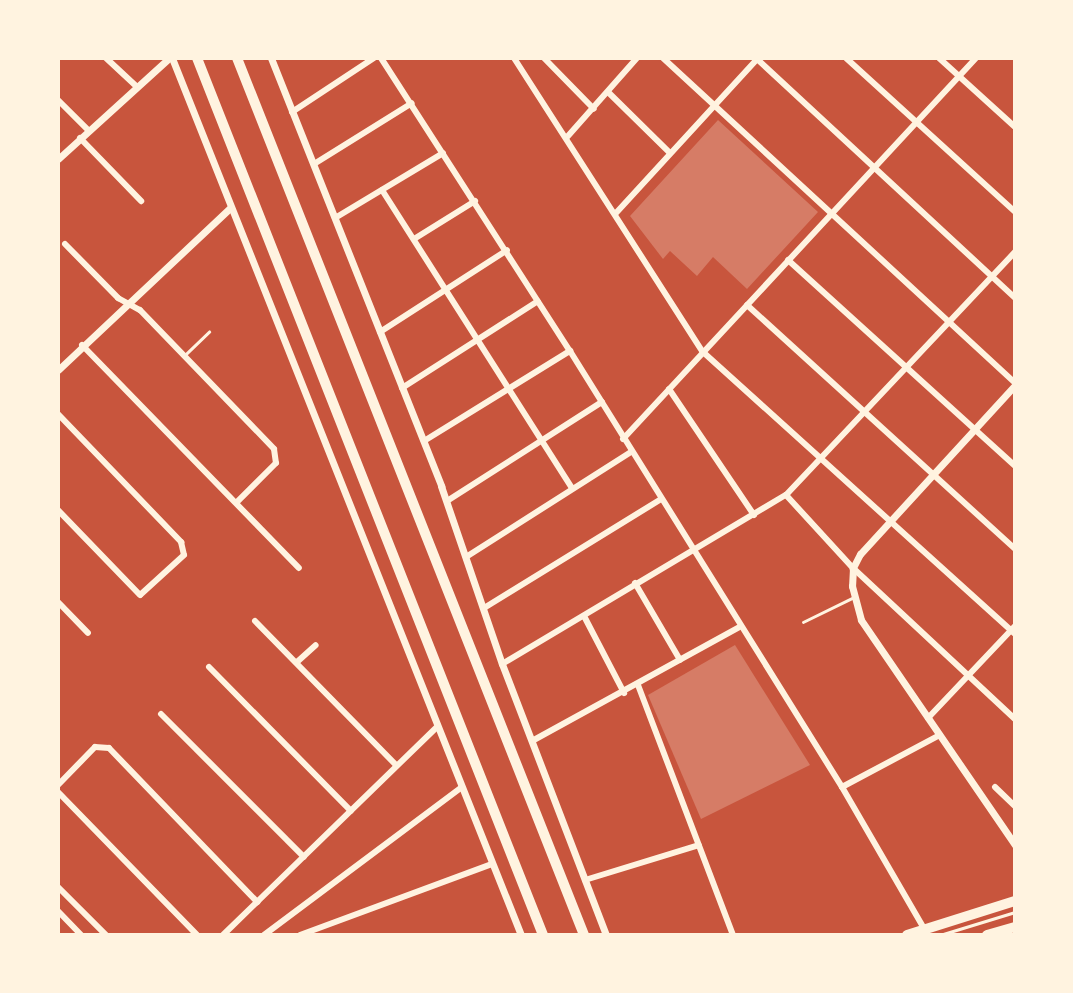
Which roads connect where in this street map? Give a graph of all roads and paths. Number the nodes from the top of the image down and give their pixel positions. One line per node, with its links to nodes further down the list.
1 (106, 58): 17 (street)
2 (170, 58): 17 (street); 37 (street)
3 (197, 58): 142 (main road)
4 (237, 58): 143 (main road)
5 (271, 58): 23 (street)
6 (374, 58): 23 (street)
7 (381, 58): 20 (street)
8 (514, 58): 27 (street)
9 (544, 58): 22 (street)
10 (636, 58): 18 (street)
11 (663, 58): 21 (street)
12 (757, 58): 21 (street); 33 (street)
13 (846, 58): 24 (street)
14 (939, 58): 16 (street)
15 (976, 58): 16 (street)
16 (959, 76): 24 (street); 25 (street)
17 (135, 85): 26 (street)
18 (608, 92): 22 (street); 29 (street)
19 (58, 100): 26 (street)
20 (412, 103): 30 (street); 32 (street)
21 (714, 105): 29 (street); 40 (street)
22 (594, 109): 27 (street)
23 (292, 112): 32 (street)
24 (916, 122): 33 (street); 38 (street)
25 (1015, 127)
26 (88, 130): 28 (street)
27 (568, 136): 39 (street)
28 (79, 138): 31 (street); 35 (street)
29 (669, 152): 39 (street)
30 (443, 153): 34 (street); 36 (street)
31 (58, 159)
32 (314, 164): 41 (street)
33 (874, 167): 40 (street); 47 (street)
34 (382, 190): 41 (street); 42 (street)
35 (141, 201)
36 (475, 201): 42 (street); 44 (street)
37 (229, 209): 51 (street); 112 (street)
38 (1015, 212)
39 (616, 213): 59 (street)
40 (831, 214): 46 (street); 53 (street)
41 (335, 218): 55 (street)
42 (414, 239): 48 (street)
43 (65, 244): 51 (street)
44 (507, 250): 48 (street); 50 (street)
45 (1015, 251): 47 (street)
46 (788, 260): 52 (street); 61 (street)
47 (993, 277): 49 (street); 53 (street)
48 (445, 289): 55 (street); 56 (street)
49 (1015, 298)
50 (538, 301): 56 (street); 58 (street)
51 (127, 303): 57 (street); 60 (street)
52 (747, 305): 59 (street); 68 (street)
53 (950, 322): 61 (street); 63 (street)
54 (209, 332): 60 (lane)
55 (380, 332): 64 (street)
56 (477, 340): 64 (street); 66 (street)
57 (82, 345): 62 (street); 82 (street)
58 (570, 351): 66 (street); 67 (street)
59 (703, 352): 65 (street); 75 (street)
60 (185, 356): 82 (street)
61 (909, 367): 68 (street); 70 (street)
62 (58, 369)
63 (1015, 384): 70 (street)
64 (402, 387): 73 (street)
65 (669, 389): 72 (street); 84 (street)
66 (509, 390): 71 (street); 73 (street)
67 (602, 402): 71 (street); 72 (street)
68 (866, 413): 75 (street); 77 (street)
69 (58, 414): 83 (street)
70 (974, 429): 76 (street); 77 (street)
71 (540, 439): 78 (street); 81 (street)
72 (623, 439): 74 (street)
73 (424, 441): 81 (street)
74 (631, 452): 78 (street); 80 (street)
75 (824, 458): 79 (street); 85 (street)
76 (1015, 467)
77 (933, 474): 85 (street); 87 (street)
78 (572, 488): 88 (street)
79 (786, 495): 84 (street); 90 (street)
80 (661, 499): 86 (street); 94 (street)
81 (447, 501): 88 (street)
82 (237, 502): 89 (street)
83 (58, 510)
84 (754, 515): 86 (street)
85 (891, 519): 90 (street); 99 (street)
86 (693, 549): 91 (street); 98 (street)
87 (1015, 549)
88 (467, 557): 94 (street)
89 (299, 568)
90 (853, 568): 92 (street); 106 (street)
91 (635, 583): 95 (street); 102 (street)
92 (852, 598): 97 (lane); 110 (street)
93 (58, 602): 100 (street)
94 (484, 608): 104 (street)
95 (583, 616): 104 (street); 108 (street)
96 (255, 621): 103 (street)
97 (803, 622)
98 (739, 627): 102 (street); 119 (street)
99 (1014, 630): 106 (street)
100 (88, 633)
101 (316, 645): 103 (street)
102 (680, 660): 107 (street)
103 (297, 662): 115 (street)
104 (502, 664): 114 (street)
105 (209, 667): 122 (street)
106 (969, 676): 110 (street); 111 (street)
107 (638, 685): 108 (street); 123 (street)
108 (624, 693): 114 (street)
109 (161, 714): 125 (street)
110 (928, 719): 113 (street)
111 (1015, 719)
112 (437, 727): 115 (street); 117 (street)
113 (940, 735): 119 (street); 124 (street)
114 (532, 741): 127 (street)
115 (396, 765): 122 (street)
116 (58, 785): 130 (street)
117 (462, 787): 126 (street); 139 (street)
118 (995, 787): 121 (street)
119 (842, 788): 134 (street)
120 (58, 792): 137 (street)
121 (1015, 806)
122 (351, 811): 125 (street)
123 (699, 845): 127 (street); 145 (street)
124 (1015, 845)
125 (304, 857): 130 (street)
126 (492, 864): 140 (street); 141 (street)
127 (585, 880): 144 (street)
128 (58, 887): 136 (street)
129 (1015, 901): 134 (main road)
130 (257, 902): 138 (street)
131 (58, 911): 135 (street)
132 (1015, 912): 147 (lane)
133 (1015, 927): 148 (main road)
134 (925, 930): 146 (main road)
135 (81, 935)
136 (106, 935)
137 (197, 935)
138 (223, 935)
139 (264, 935)
140 (300, 935)
141 (521, 935)
142 (543, 935)
143 (584, 935)
144 (606, 935)
145 (733, 935)
146 (907, 935)
147 (940, 935)
148 (988, 935)

